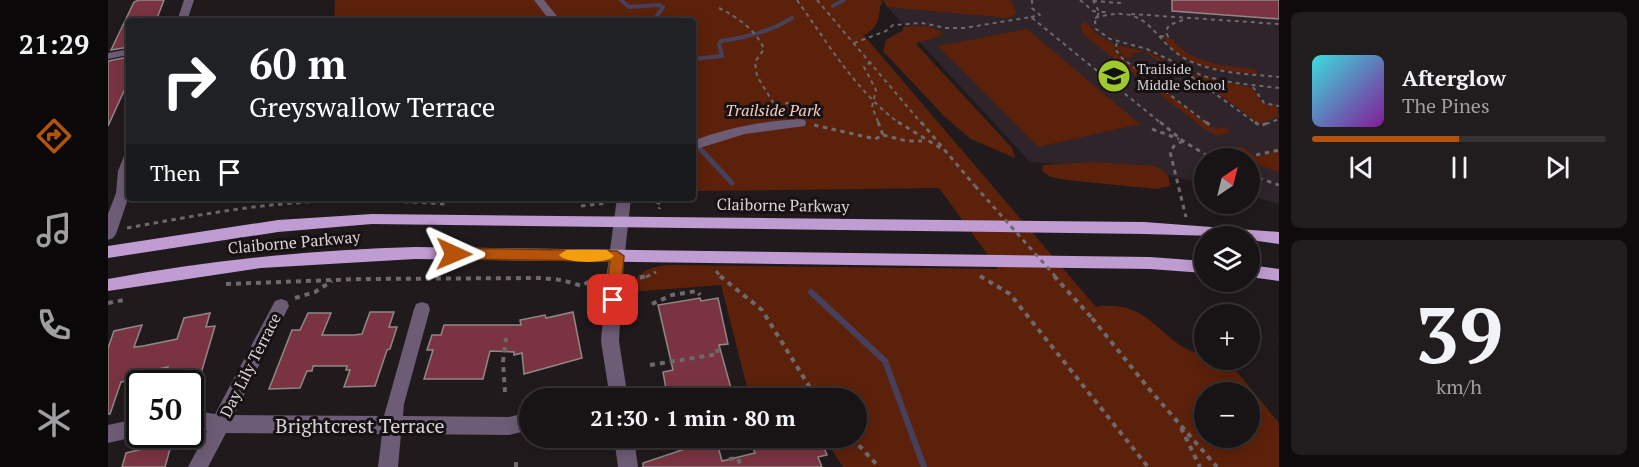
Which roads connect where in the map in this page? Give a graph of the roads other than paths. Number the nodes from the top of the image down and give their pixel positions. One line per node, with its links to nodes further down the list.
1 (189, 0): 3 (street)
2 (539, 0): 4 (street)
3 (183, 18)
4 (554, 18)
5 (126, 53): 6 (street)
6 (108, 56)
7 (800, 123): 8 (street)
8 (698, 144)
9 (126, 168): 12 (street)
10 (623, 201): 11 (street)
11 (620, 221): 13 (main road, Claiborne Parkway); 14 (main road, Claiborne Parkway); 15 (street)
12 (108, 234)
13 (1279, 238)
14 (108, 252)
15 (617, 256): 16 (main road, Claiborne Parkway); 19 (main road, Claiborne Parkway); 22 (street)
16 (1194, 266)
17 (1260, 272): 18 (main road)
18 (1279, 275)
19 (108, 285)
20 (281, 306): 24 (street, Day Lily Terrace)
21 (422, 309): 26 (street)
22 (617, 388)
23 (204, 421): 24 (street, Brightcrest Terrace)
24 (220, 424): 26 (street, Brightcrest Terrace); 30 (street, Day Lily Terrace)
25 (519, 424): 26 (street, Brightcrest Terrace)
26 (391, 425): 31 (street)
27 (126, 430): 28 (street)
28 (108, 434)
29 (625, 448): 32 (street)
30 (198, 467)
31 (388, 467)
32 (628, 467)

